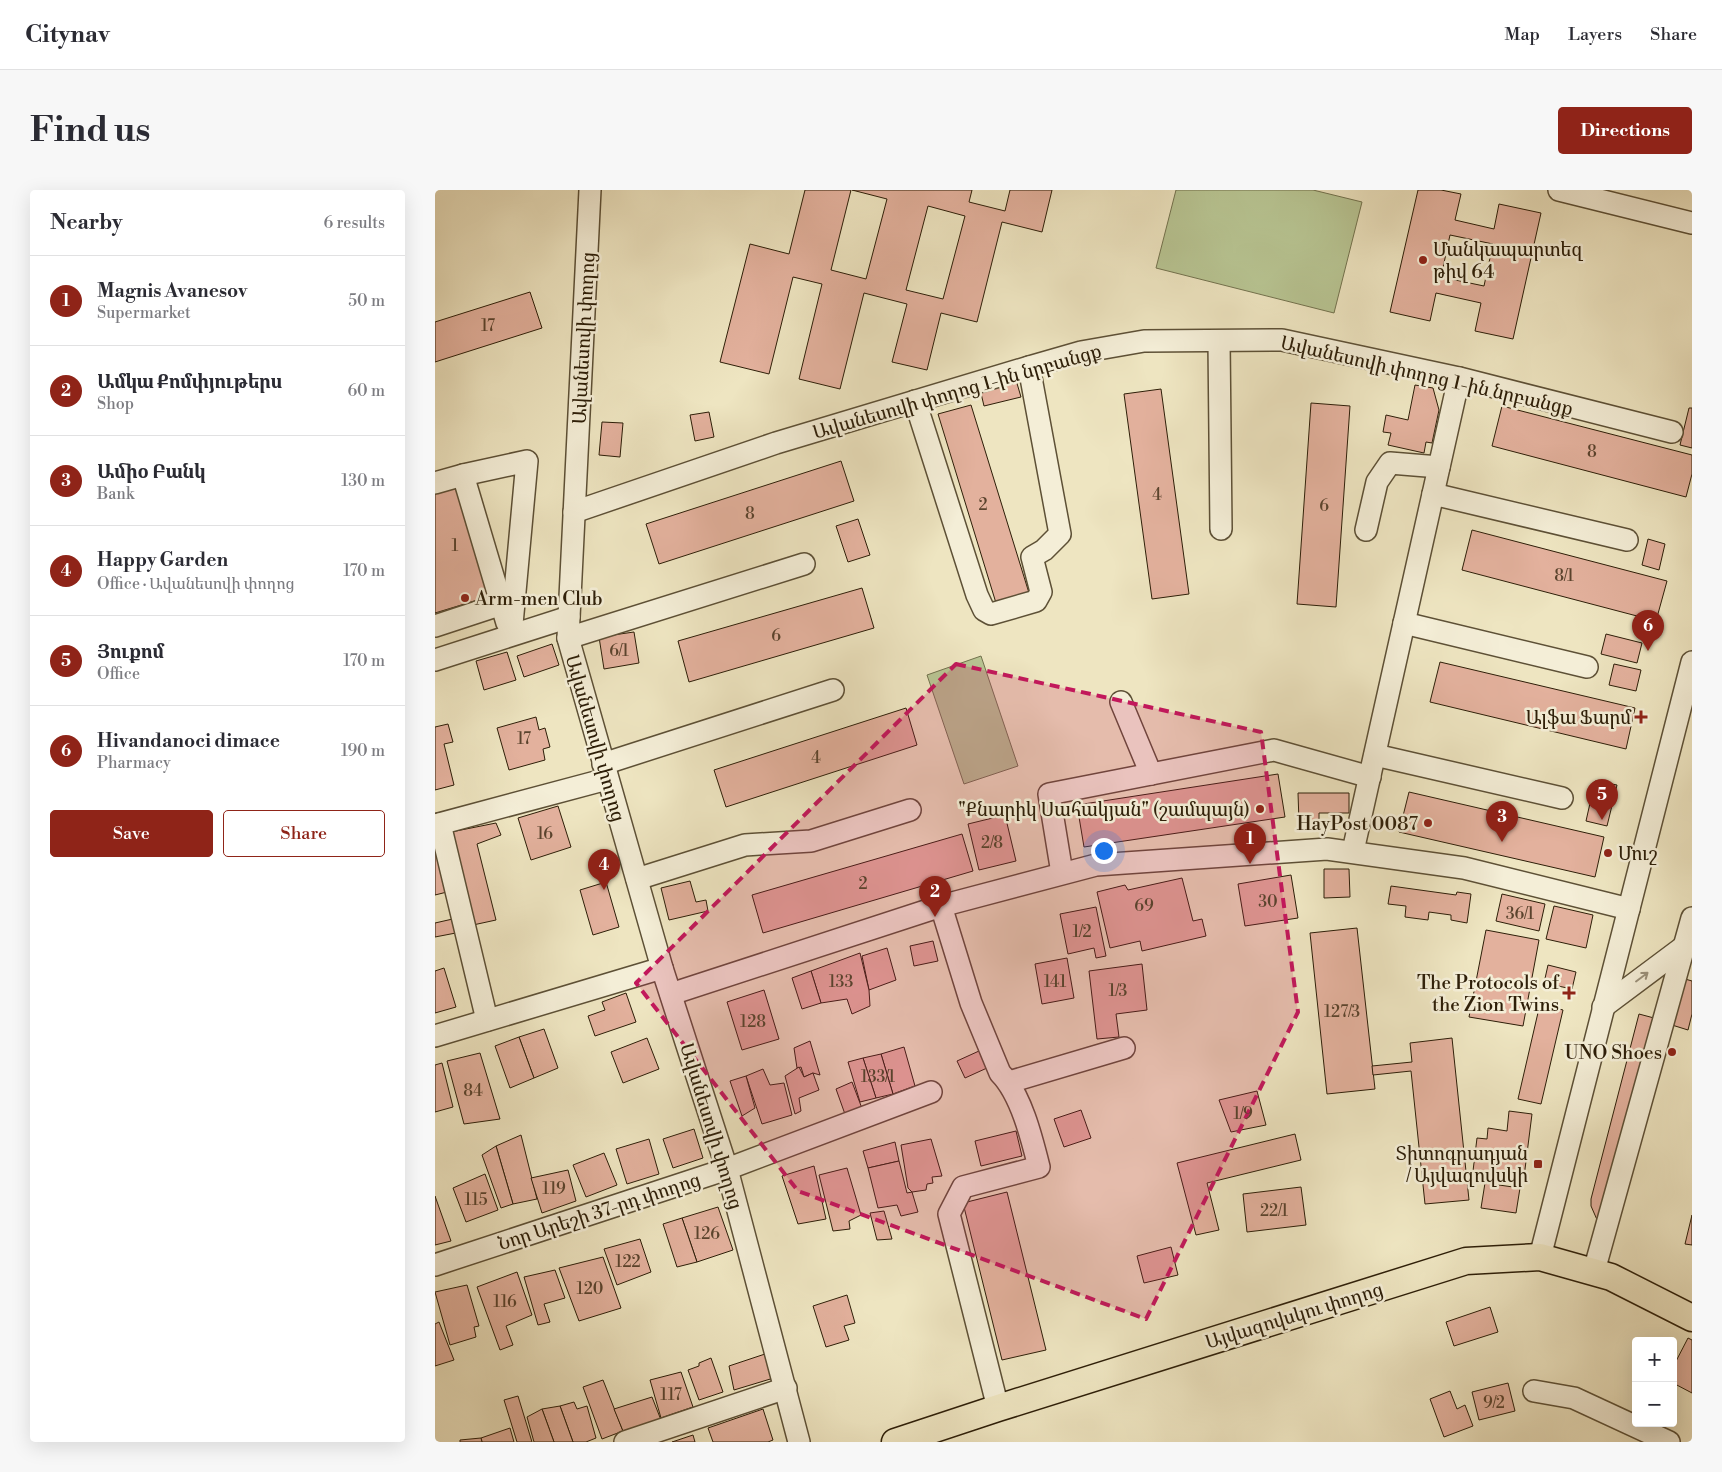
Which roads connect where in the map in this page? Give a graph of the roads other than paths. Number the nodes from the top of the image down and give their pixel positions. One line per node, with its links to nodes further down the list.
1 (590, 190): 13 (street, Ավանեսովի փողոց)
2 (1559, 190): 3 (street)
3 (1692, 223)
4 (1219, 341): 5 (street, Ավանեսովի փողոց 1-ին նրբանցք); 6 (street, Ավանեսովի փողոց 1-ին նրբանցք); 14 (street)
5 (1029, 367): 7 (street, Ավանեսովի փողոց 1-ին նրբանցք); 7 (street)
6 (1459, 378): 8 (street, Ավանեսովի փողոց 1-ին նրբանցք); 9 (street)
7 (915, 401): 13 (street, Ավանեսովի փողոց 1-ին նրբանցք)
8 (1672, 432)
9 (1439, 467): 12 (street); 15 (street)
10 (463, 475): 11 (street); 18 (street); 22 (street)
11 (435, 483)
12 (1433, 494): 16 (street); 19 (street)
13 (574, 512): 21 (street, Ավանեսովի փողոց)
14 (1221, 529)
15 (1365, 530)
16 (1627, 540)
17 (804, 564): 21 (street)
18 (501, 604): 20 (street); 22 (street)
19 (1404, 623): 25 (street); 28 (street)
20 (435, 626)
21 (568, 628): 22 (street); 29 (street, Ավանեսովի փողոց)
22 (511, 635): 23 (street)
23 (435, 660)
24 (1692, 662): 39 (street)
25 (1587, 667)
26 (833, 690): 29 (street)
27 (1121, 702): 30 (street)
28 (1375, 755): 31 (street); 32 (street)
29 (605, 772): 34 (street); 37 (street, Ավանեսովի փողոց)
30 (1151, 774): 31 (street); 36 (street)
31 (1370, 777): 35 (street)
32 (1562, 798)
33 (910, 810): 37 (street)
34 (437, 825): 45 (street)
35 (1353, 851): 36 (street); 39 (street)
36 (1062, 874): 38 (street)
37 (637, 879): 42 (street, Ավանեսովի փողոց)
38 (941, 906): 43 (street); 48 (street)
39 (1629, 909): 44 (street)
40 (1692, 918): 41 (street)
41 (1689, 942): 44 (street, one-way to 41); 53 (street)
42 (662, 968): 43 (street, Ավանեսովի փողոց); 45 (street)
43 (671, 994): 50 (street, Ավանեսովի փողոց)
44 (1603, 1007): 51 (street)
45 (487, 1020): 46 (street)
46 (435, 1036)
47 (1125, 1048): 48 (street)
48 (1009, 1082): 57 (street)
49 (931, 1092): 50 (street, Նոր Արեշի 37-րդ փողոց)
50 (727, 1169): 52 (street, Նոր Արեշի 37-րդ փողոց); 55 (street, Ավանեսովի փողոց)
51 (1540, 1257): 53 (main road, Այվազովսկու փողոց); 57 (main road, Այվազովսկու փողոց)
52 (435, 1264)
53 (1594, 1271): 54 (main road, Այվազովսկու փողոց)
54 (1692, 1318)
55 (786, 1388): 58 (street); 59 (street, Ավանեսովի փողոց)
56 (1535, 1391): 61 (street)
57 (998, 1408): 60 (main road, Այվազովսկու փողոց)
58 (625, 1442)
59 (799, 1442)
60 (895, 1442)
61 (1669, 1442)

